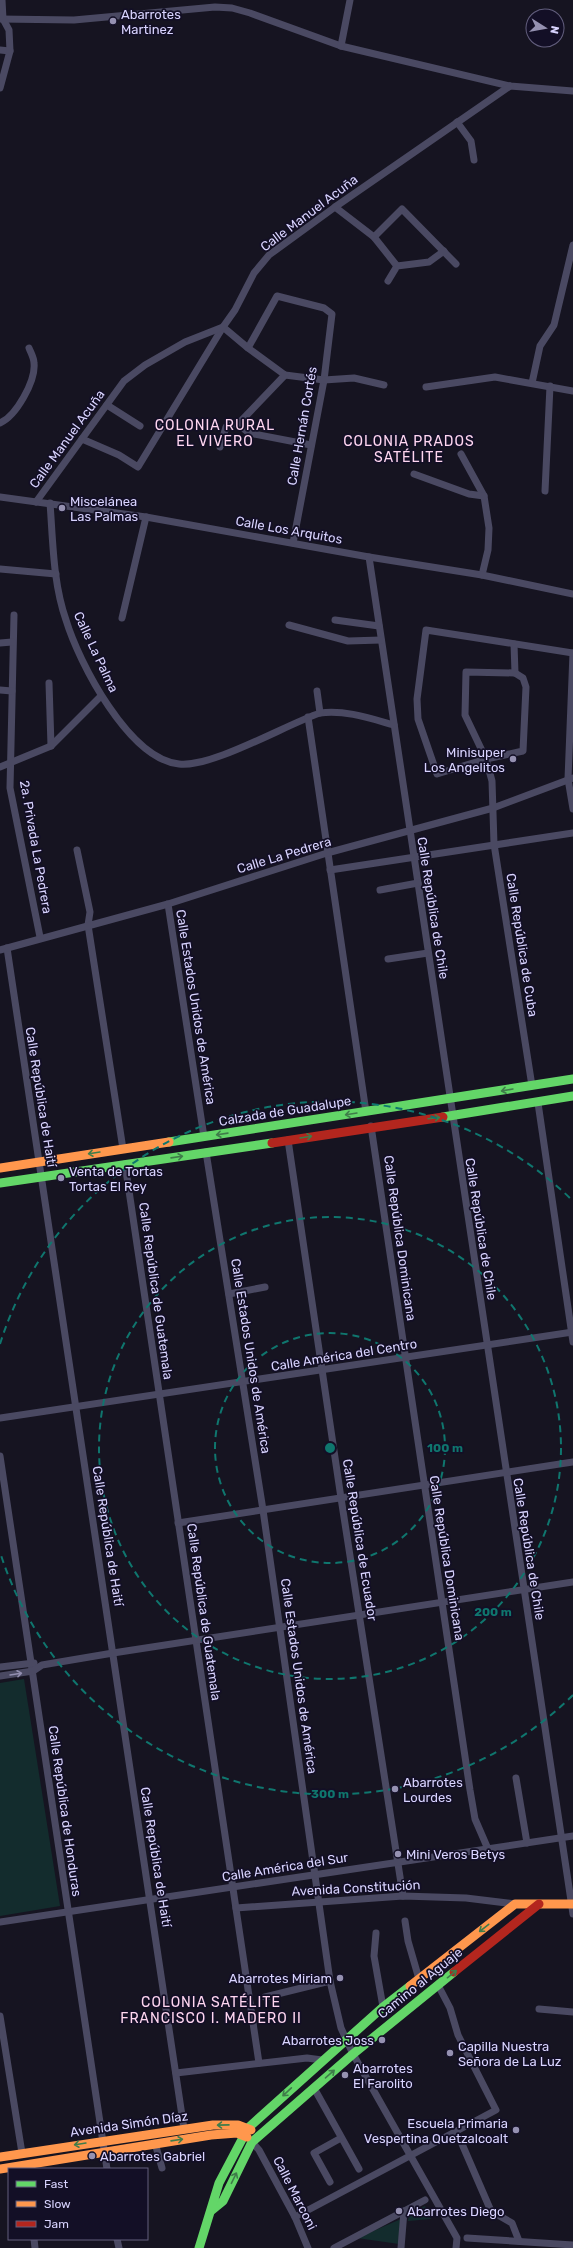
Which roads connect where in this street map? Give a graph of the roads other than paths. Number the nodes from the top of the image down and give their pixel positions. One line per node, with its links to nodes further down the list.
1 (2, 0): 3 (street)
2 (350, 0): 4 (street)
3 (2, 19): 4 (street); 6 (street)
4 (340, 46): 7 (street)
5 (0, 50): 6 (street)
6 (10, 51): 8 (street)
7 (510, 86): 9 (street); 10 (street, Calle Manuel Acuña)
8 (0, 88)
9 (573, 91)
10 (457, 122): 11 (street); 12 (street, Calle Manuel Acuña)
11 (474, 160)
12 (335, 207): 13 (street); 19 (street, Calle Manuel Acuña)
13 (374, 237): 15 (street); 17 (street)
14 (573, 244): 24 (street)
15 (444, 251): 16 (street); 17 (street)
16 (456, 264)
17 (397, 266): 18 (street)
18 (388, 281)
19 (223, 327): 21 (street); 29 (street, Calle Manuel Acuña); 33 (street)
20 (29, 348): 31 (street)
21 (248, 348): 22 (street); 23 (street, Calle Hernán Cortés)
22 (285, 375): 23 (street); 30 (street)
23 (324, 380): 25 (street); 34 (street, Calle Hernán Cortés)
24 (532, 383): 26 (street); 27 (street)
25 (384, 385)
26 (550, 386): 28 (street); 38 (street)
27 (426, 387)
28 (573, 391)
29 (107, 404): 32 (street); 33 (street, Calle Manuel Acuña)
30 (241, 421): 34 (street); 35 (street)
31 (0, 423)
32 (140, 426)
33 (82, 439): 41 (street, Calle Manuel Acuña)
34 (312, 445): 44 (street, Calle Hernán Cortés)
35 (220, 447)
36 (461, 454): 39 (street)
37 (414, 474): 39 (street)
38 (545, 491)
39 (484, 496): 48 (street)
40 (0, 497): 41 (street, Calle Los Arquitos)
41 (36, 502): 42 (street, Calle Los Arquitos)
42 (50, 503): 43 (street, Calle Los Arquitos); 47 (street, Calle La Palma)
43 (146, 517): 44 (street, Calle Los Arquitos); 51 (street)
44 (293, 543): 45 (street, Calle Los Arquitos)
45 (369, 557): 48 (street, Calle Los Arquitos); 54 (street, Calle República de Chile)
46 (0, 569): 47 (street)
47 (56, 574): 65 (street, Calle La Palma)
48 (482, 575): 49 (street, Calle Los Arquitos)
49 (573, 594)
50 (14, 615): 56 (street, 2a. Privada La Pedrera)
51 (122, 618)
52 (335, 620): 54 (street)
53 (289, 625): 55 (street)
54 (379, 626): 55 (street, Calle República de Chile)
55 (381, 640): 68 (street, Calle República de Chile)
56 (12, 642): 57 (street); 63 (street, 2a. Privada La Pedrera)
57 (0, 643)
58 (514, 644): 59 (street); 60 (street); 70 (street)
59 (573, 653): 73 (street)
60 (515, 672): 70 (street); 70 (street, Calle República de Cuba)
61 (49, 683): 69 (street)
62 (0, 690): 63 (street)
63 (12, 691): 71 (street, 2a. Privada La Pedrera)
64 (317, 691): 66 (street)
65 (101, 696): 67 (street, Calle La Palma); 69 (street)
66 (320, 713): 67 (street, Calle La Palma); 68 (street, Calle La Palma)
67 (308, 717): 80 (street)
68 (394, 725): 76 (street, Calle República de Chile)
69 (51, 746): 71 (street)
70 (486, 759): 74 (street, Calle República de Cuba)
71 (12, 761): 72 (street); 87 (street, 2a. Privada La Pedrera)
72 (0, 767)
73 (570, 779): 74 (street, Calle La Pedrera); 75 (street)
74 (493, 808): 76 (street, Calle La Pedrera); 78 (street, Calle República de Cuba)
75 (573, 809)
76 (410, 831): 80 (street, Calle La Pedrera); 81 (street, Calle República de Chile)
77 (573, 834): 78 (street)
78 (494, 844): 81 (street); 92 (street, Calle República de Cuba)
79 (77, 850): 86 (street)
80 (327, 853): 82 (street); 85 (street, Calle La Pedrera)
81 (414, 858): 82 (street); 83 (street, Calle República de Chile)
82 (330, 870): 96 (street)
83 (418, 883): 84 (street); 89 (street, Calle República de Chile)
84 (380, 890)
85 (168, 904): 86 (street, Calle La Pedrera); 99 (street, Calle Estados Unidos de América)
86 (88, 925): 87 (street, Calle La Pedrera); 101 (street)
87 (40, 938): 88 (street, Calle La Pedrera)
88 (3, 949): 103 (street, Calle República de Haití)
89 (428, 953): 90 (street); 94 (street, Calle República de Chile)
90 (388, 959)
91 (573, 1080): 92 (main road, Calzada de Guadalupe)
92 (532, 1086): 94 (main road, Calzada de Guadalupe, one-way to 94)
93 (573, 1096): 95 (main road)
94 (450, 1099): 96 (main road, Calzada de Guadalupe); 97 (street, Calle República de Chile)
95 (538, 1103): 97 (main road); 110 (street)
96 (366, 1112): 99 (main road, Calzada de Guadalupe, one-way to 99)
97 (452, 1116): 98 (main road, one-way to 97); 112 (street, Calle República de Chile)
98 (371, 1126): 100 (main road, one-way to 98); 113 (street, Calle República Dominicana)
99 (204, 1136): 101 (main road, Calzada de Guadalupe)
100 (288, 1140): 102 (main road); 114 (street, Calle República de Ecuador)
101 (123, 1149): 103 (main road, Calzada de Guadalupe, one-way to 103)
102 (206, 1152): 104 (main road, one-way to 102); 109 (street, Calle Estados Unidos de América)
103 (39, 1162): 105 (main road, Calzada de Guadalupe); 106 (street, Calle República de Haití)
104 (125, 1164): 106 (main road); 116 (street, Calle República de Guatemala)
105 (0, 1168)
106 (41, 1177): 107 (main road); 117 (street, Calle República de Haití)
107 (0, 1183)
108 (265, 1287): 109 (street)
109 (229, 1294): 115 (street, Calle Estados Unidos de América)
110 (572, 1332): 111 (street); 112 (street, Calle América del Centro)
111 (573, 1342)
112 (487, 1345): 113 (street, Calle América del Centro); 121 (street, Calle República de Chile)
113 (405, 1358): 114 (street, Calle América del Centro); 122 (street, Calle República Dominicana)
114 (322, 1370): 115 (street, Calle América del Centro); 123 (street, Calle República de Ecuador)
115 (241, 1382): 116 (street, Calle América del Centro); 124 (street, Calle Estados Unidos de América)
116 (159, 1394): 117 (street, Calle América del Centro); 125 (street, Calle República de Guatemala)
117 (76, 1407): 118 (street, Calle América del Centro); 132 (street, Calle República de Haití)
118 (0, 1418)
119 (0, 1456): 133 (street, Calle República de Honduras)
120 (573, 1462): 121 (street)
121 (506, 1472): 122 (street); 127 (street, Calle República de Chile)
122 (424, 1485): 123 (street); 128 (street, Calle República Dominicana)
123 (341, 1498): 124 (street); 129 (street, Calle República de Ecuador)
124 (263, 1510): 125 (street); 130 (street, Calle Estados Unidos de América)
125 (178, 1523): 131 (street, Calle República de Guatemala)
126 (573, 1582): 127 (street)
127 (523, 1590): 128 (street); 140 (street, Calle República de Chile)
128 (442, 1602): 129 (street); 142 (street, Calle República Dominicana)
129 (360, 1615): 130 (street); 143 (street, Calle República de Ecuador)
130 (280, 1627): 131 (street); 144 (street, Calle Estados Unidos de América)
131 (196, 1640): 132 (street); 145 (street, Calle República de Guatemala)
132 (113, 1653): 134 (street); 147 (street, Calle República de Haití)
133 (31, 1662): 134 (street); 135 (street); 136 (street, Calle República de Honduras)
134 (42, 1665): 136 (street)
135 (0, 1667)
136 (33, 1671): 137 (street, one-way to 136); 153 (street, Calle República de Honduras)
137 (0, 1676)
138 (516, 1778): 141 (street)
139 (573, 1836): 140 (street, Calle América del Sur)
140 (560, 1838): 141 (street, Calle América del Sur); 151 (street, Calle República de Chile)
141 (527, 1843): 142 (street, Calle América del Sur)
142 (488, 1849): 143 (street, Calle América del Sur)
143 (398, 1862): 144 (street, Calle América del Sur); 146 (street, Calle República de Ecuador)
144 (316, 1875): 145 (street, Calle América del Sur); 148 (street, Calle Estados Unidos de América)
145 (232, 1887): 147 (street, Calle América del Sur); 152 (street, Calle República de Guatemala)
146 (403, 1896): 148 (street, Avenida Constitución); 149 (street, Avenida Constitución)
147 (150, 1900): 153 (street, Calle América del Sur); 170 (street, Calle República de Haití)
148 (320, 1902): 152 (street, Avenida Constitución); 159 (street, Calle Estados Unidos de América)
149 (515, 1904): 150 (main road, Avenida Constitución); 158 (main road, Camino al Aguaje, one-way to 158)
150 (539, 1904): 151 (main road, Avenida Constitución); 160 (main road, Camino al Aguaje, one-way to 150)
151 (572, 1904): 154 (street, Calle República de Chile)
152 (236, 1908): 169 (street, Calle República de Guatemala)
153 (68, 1912): 156 (street, Calle América del Sur); 176 (street, Calle República de Honduras)
154 (573, 1914)
155 (405, 1921): 158 (street)
156 (0, 1922)
157 (376, 1933): 162 (street)
158 (419, 1979): 162 (main road, Camino al Aguaje)
159 (330, 1981): 161 (street); 166 (street, Calle Estados Unidos de América)
160 (438, 1986): 167 (main road, Camino al Aguaje); 182 (street)
161 (265, 1997)
162 (384, 2007): 166 (main road, Camino al Aguaje)
163 (539, 2008): 164 (street)
164 (573, 2012)
165 (0, 2016): 180 (street)
166 (346, 2039): 167 (street, Calle Estados Unidos de América); 168 (main road, Camino al Aguaje)
167 (353, 2054): 171 (main road, Camino al Aguaje, one-way to 167); 182 (street, Calle Estados Unidos de América)
168 (322, 2060): 169 (street); 173 (main road, Camino al Aguaje, one-way to 173)
169 (259, 2063): 170 (street)
170 (176, 2073): 172 (street, Calle República de Haití)
171 (314, 2088): 174 (street); 175 (main road, Camino al Aguaje)
172 (184, 2129): 173 (main road, Avenida Simón Díaz, one-way to 172); 176 (main road, Avenida Simón Díaz)
173 (246, 2131): 175 (main road); 177 (main road, Avenida Simón Díaz, one-way to 173); 190 (main road, Camino al Aguaje)
174 (341, 2138): 187 (street); 188 (street)
175 (256, 2139): 190 (main road, Camino al Aguaje, one-way to 175); 192 (street, Calle Marconi)
176 (102, 2140): 179 (street, Calle República de Honduras); 180 (main road, Avenida Simón Díaz, one-way to 180)
177 (155, 2143): 179 (main road, Avenida Simón Díaz); 186 (street)
178 (462, 2144): 194 (street)
179 (105, 2152): 183 (main road, Avenida Simón Díaz); 185 (street, Calle República de Honduras)
180 (22, 2153): 181 (main road, Avenida Simón Díaz)
181 (0, 2156)
182 (412, 2156): 192 (street); 202 (street, Calle Estados Unidos de América)
183 (24, 2167): 184 (main road, Avenida Simón Díaz)
184 (12, 2168)
185 (107, 2168)
186 (162, 2168)
187 (359, 2169)
188 (330, 2182)
189 (425, 2200): 191 (street)
190 (212, 2210): 198 (main road, Camino al Aguaje)
191 (404, 2211): 200 (street); 201 (street)
192 (296, 2217): 199 (street, Calle Marconi)
193 (467, 2238): 195 (street)
194 (519, 2241): 195 (street); 196 (street)
195 (500, 2244)
196 (541, 2245): 197 (street)
197 (573, 2245)
198 (199, 2248)
199 (308, 2248)
200 (334, 2248)
201 (401, 2248)
202 (456, 2248)

